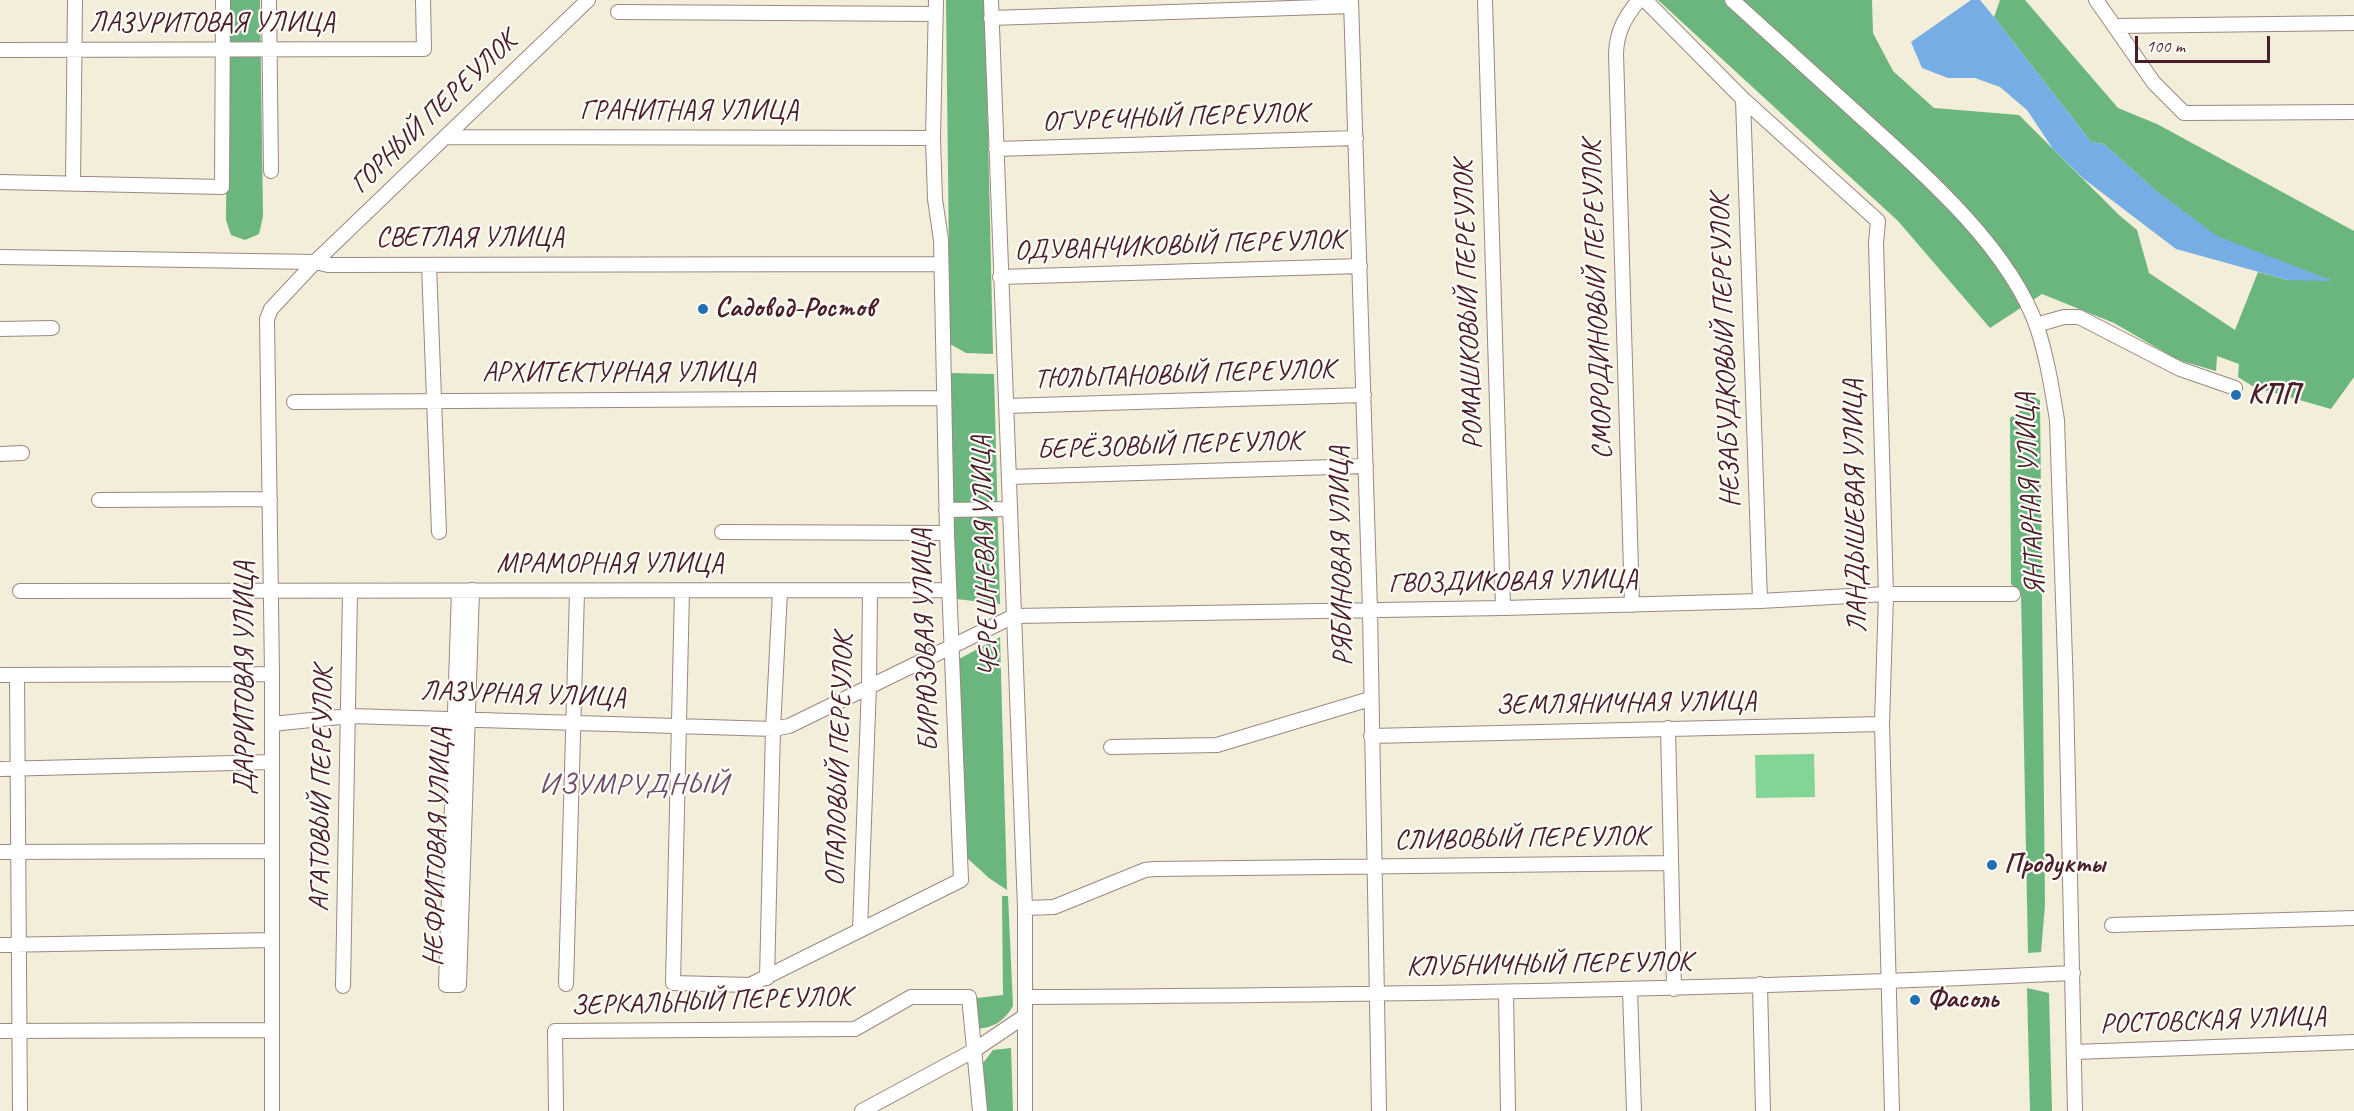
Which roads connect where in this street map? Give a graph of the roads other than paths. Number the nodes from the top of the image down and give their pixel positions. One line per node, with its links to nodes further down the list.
1 (75, 0): 20 (street)
2 (224, 0): 21 (street)
3 (269, 0): 18 (street)
4 (423, 0): 18 (street, ЛАЗУРИТОВАЯ УЛИЦА)
5 (588, 0): 24 (street, ГОРНЫЙ ПЕРЕУЛОК)
6 (991, 0): 15 (street, ЧЕРЕШНЕВАЯ УЛИЦА)
7 (1485, 0): 70 (street, РОМАШКОВЫЙ ПЕРЕУЛОК)
8 (1639, 0): 69 (street, СМОРОДИНОВЫЙ ПЕРЕУЛОК)
9 (1645, 0): 22 (street, ЛАНДЫШЕВАЯ УЛИЦА)
10 (1732, 0): 37 (street, ЯНТАРНАЯ УЛИЦА)
11 (2096, 0): 17 (street)
12 (1351, 3): 15 (street); 26 (street, РЯБИНОВАЯ УЛИЦА)
13 (936, 7): 14 (street); 25 (street, БИРЮЗОВАЯ УЛИЦА)
14 (618, 12)
15 (991, 18): 27 (street, ЧЕРЕШНЕВАЯ УЛИЦА)
16 (2354, 23): 17 (street)
17 (2115, 26): 23 (street)
18 (270, 49): 21 (street, ЛАЗУРИТОВАЯ УЛИЦА); 28 (street)
19 (0, 50): 20 (street, ЛАЗУРИТОВАЯ УЛИЦА)
20 (75, 50): 21 (street, ЛАЗУРИТОВАЯ УЛИЦА); 30 (street)
21 (223, 50): 30 (street)
22 (1743, 99): 66 (street, ЛАНДЫШЕВАЯ УЛИЦА); 68 (street, НЕЗАБУДКОВЫЙ ПЕРЕУЛОК)
23 (2354, 112)
24 (445, 137): 25 (street, ГРАНИТНАЯ УЛИЦА); 32 (street, ГОРНЫЙ ПЕРЕУЛОК)
25 (933, 138): 33 (street, БИРЮЗОВАЯ УЛИЦА)
26 (1356, 138): 27 (street, ОГУРЕЧНЫЙ ПЕРЕУЛОК); 35 (street, РЯБИНОВАЯ УЛИЦА)
27 (996, 149): 36 (street, ЧЕРЕШНЕВАЯ УЛИЦА)
28 (271, 171)
29 (0, 182): 30 (street)
30 (73, 184)
31 (0, 257): 32 (street, СВЕТЛАЯ УЛИЦА)
32 (315, 262): 34 (street, СВЕТЛАЯ УЛИЦА); 51 (street, ДАРРИТОВАЯ УЛИЦА)
33 (940, 264): 34 (street, СВЕТЛАЯ УЛИЦА); 42 (street, БИРЮЗОВАЯ УЛИЦА)
34 (429, 265): 43 (street)
35 (1360, 266): 36 (street, ОДУВАНЧИКОВЫЙ ПЕРЕУЛОК); 41 (street, РЯБИНОВАЯ УЛИЦА)
36 (1000, 277): 45 (street, ЧЕРЕШНЕВАЯ УЛИЦА)
37 (2036, 325): 40 (street); 104 (street, ЯНТАРНАЯ УЛИЦА)
38 (52, 328): 39 (street)
39 (0, 329)
40 (2235, 388)
41 (1364, 395): 45 (street, ТЮЛЬПАНОВЫЙ ПЕРЕУЛОК); 48 (street, РЯБИНОВАЯ УЛИЦА)
42 (944, 398): 43 (street, АРХИТЕКТУРНАЯ УЛИЦА); 53 (street, БИРЮЗОВАЯ УЛИЦА)
43 (434, 400): 44 (street, АРХИТЕКТУРНАЯ УЛИЦА); 54 (street)
44 (294, 402)
45 (1006, 406): 49 (street, ЧЕРЕШНЕВАЯ УЛИЦА)
46 (22, 453): 47 (street)
47 (0, 454)
48 (1366, 465): 49 (street, БЕРЁЗОВЫЙ ПЕРЕУЛОК); 71 (street, РЯБИНОВАЯ УЛИЦА)
49 (1009, 477): 52 (street, ЧЕРЕШНЕВАЯ УЛИЦА)
50 (99, 500): 51 (street)
51 (270, 500): 57 (street, ДАРРИТОВАЯ УЛИЦА)
52 (1010, 509): 53 (street); 72 (street, ЧЕРЕШНЕВАЯ УЛИЦА)
53 (946, 510): 56 (street, БИРЮЗОВАЯ УЛИЦА)
54 (439, 532)
55 (722, 532): 56 (street)
56 (947, 533): 59 (street, БИРЮЗОВАЯ УЛИЦА)
57 (271, 590): 60 (street, МРАМОРНАЯ УЛИЦА); 62 (street, МРАМОРНАЯ УЛИЦА); 74 (street, ДАРРИТОВАЯ УЛИЦА)
58 (466, 590): 62 (street, МРАМОРНАЯ УЛИЦА); 63 (street, МРАМОРНАЯ УЛИЦА); 80 (street, НЕФРИТОВАЯ УЛИЦА)
59 (949, 590): 65 (street, МРАМОРНАЯ УЛИЦА); 73 (street, БИРЮЗОВАЯ УЛИЦА)
60 (20, 591)
61 (682, 591): 63 (street, МРАМОРНАЯ УЛИЦА); 64 (street, МРАМОРНАЯ УЛИЦА); 84 (street)
62 (350, 592): 79 (street, АГАТОВЫЙ ПЕРЕУЛОК)
63 (578, 592): 81 (street)
64 (780, 592): 65 (street, МРАМОРНАЯ УЛИЦА); 86 (street)
65 (870, 592): 77 (street, ОПАЛОВЫЙ ПЕРЕУЛОК)
66 (1886, 594): 67 (street, ГВОЗДИКОВАЯ УЛИЦА); 68 (street, ГВОЗДИКОВАЯ УЛИЦА); 83 (street, ЛАНДЫШЕВАЯ УЛИЦА)
67 (2013, 594)
68 (1760, 601): 69 (street, ГВОЗДИКОВАЯ УЛИЦА)
69 (1632, 605): 70 (street, ГВОЗДИКОВАЯ УЛИЦА)
70 (1503, 608): 71 (street, ГВОЗДИКОВАЯ УЛИЦА)
71 (1370, 610): 72 (street, ГВОЗДИКОВАЯ УЛИЦА); 78 (street, РЯБИНОВАЯ УЛИЦА)
72 (1014, 615): 73 (street); 97 (street, ЧЕРЕШНЕВАЯ УЛИЦА)
73 (951, 648): 77 (street); 100 (street, БИРЮЗОВАЯ УЛИЦА)
74 (272, 674): 76 (street); 82 (street, ДАРРИТОВАЯ УЛИЦА)
75 (0, 675): 76 (street)
76 (17, 675): 91 (street)
77 (869, 685): 86 (street); 100 (street, ОПАЛОВЫЙ ПЕРЕУЛОК)
78 (1370, 699): 87 (street, РЯБИНОВАЯ УЛИЦА); 88 (street)
79 (350, 716): 80 (street, ЛАЗУРНАЯ УЛИЦА); 82 (street, ЛАЗУРНАЯ УЛИЦА); 109 (street, АГАТОВЫЙ ПЕРЕУЛОК)
80 (461, 718): 80 (street, НЕФРИТОВАЯ УЛИЦА); 81 (street, ЛАЗУРНАЯ УЛИЦА)
81 (575, 722): 84 (street, ЛАЗУРНАЯ УЛИЦА); 107 (street)
82 (272, 724): 89 (street, ДАРРИТОВАЯ УЛИЦА)
83 (1882, 724): 85 (street, ЗЕМЛЯНИЧНАЯ УЛИЦА); 106 (street, ЛАНДЫШЕВАЯ УЛИЦА)
84 (678, 725): 86 (street, ЛАЗУРНАЯ УЛИЦА); 105 (street)
85 (1668, 728): 87 (street, ЗЕМЛЯНИЧНАЯ УЛИЦА); 95 (street)
86 (773, 729): 105 (street)
87 (1371, 736): 96 (street, РЯБИНОВАЯ УЛИЦА)
88 (1111, 747)
89 (272, 762): 91 (street); 92 (street, ДАРРИТОВАЯ УЛИЦА)
90 (0, 769): 91 (street)
91 (18, 769): 94 (street)
92 (273, 851): 94 (street); 101 (street, ДАРРИТОВАЯ УЛИЦА)
93 (0, 852): 94 (street)
94 (18, 852): 103 (street)
95 (1671, 863): 96 (street, СЛИВОВЫЙ ПЕРЕУЛОК); 110 (street)
96 (1373, 867): 97 (street, СЛИВОВЫЙ ПЕРЕУЛОК); 113 (street, РЯБИНОВАЯ УЛИЦА)
97 (1025, 908): 114 (street, ЧЕРЕШНЕВАЯ УЛИЦА)
98 (2354, 918): 99 (street)
99 (2112, 925)
100 (860, 930): 105 (street)
101 (272, 940): 103 (street); 116 (street, ДАРРИТОВАЯ УЛИЦА)
102 (0, 945): 103 (street)
103 (19, 945): 118 (street)
104 (2073, 973): 106 (street, КЛУБНИЧНЫЙ ПЕРЕУЛОК); 121 (street, ЯНТАРНАЯ УЛИЦА)
105 (767, 978)
106 (1888, 980): 108 (street, КЛУБНИЧНЫЙ ПЕРЕУЛОК); 132 (street, ЛАНДЫШЕВАЯ УЛИЦА)
107 (566, 984)
108 (1760, 984): 110 (street, КЛУБНИЧНЫЙ ПЕРЕУЛОК); 131 (street)
109 (343, 986)
110 (1674, 989): 111 (street, КЛУБНИЧНЫЙ ПЕРЕУЛОК)
111 (1630, 990): 112 (street, КЛУБНИЧНЫЙ ПЕРЕУЛОК); 130 (street)
112 (1506, 992): 113 (street, КЛУБНИЧНЫЙ ПЕРЕУЛОК); 129 (street)
113 (1376, 995): 114 (street, КЛУБНИЧНЫЙ ПЕРЕУЛОК); 128 (street, РЯБИНОВАЯ УЛИЦА)
114 (1026, 997): 115 (street, ЧЕРЕШНЕВАЯ УЛИЦА)
115 (1025, 1016): 120 (street); 127 (street, ЧЕРЕШНЕВАЯ УЛИЦА)
116 (273, 1030): 118 (street); 123 (street, ДАРРИТОВАЯ УЛИЦА)
117 (0, 1031): 118 (street)
118 (20, 1031): 122 (street)
119 (2354, 1042): 121 (street, РОСТОВСКАЯ УЛИЦА)
120 (973, 1051): 124 (street, ЗЕРКАЛЬНЫЙ ПЕРЕУЛОК); 125 (street); 126 (street)
121 (2074, 1052): 133 (street, ЯНТАРНАЯ УЛИЦА)
122 (20, 1111)
123 (272, 1111)
124 (556, 1111)
125 (862, 1111)
126 (980, 1111)
127 (1025, 1111)
128 (1379, 1111)
129 (1508, 1111)
130 (1634, 1111)
131 (1763, 1111)
132 (1892, 1111)
133 (2075, 1111)

